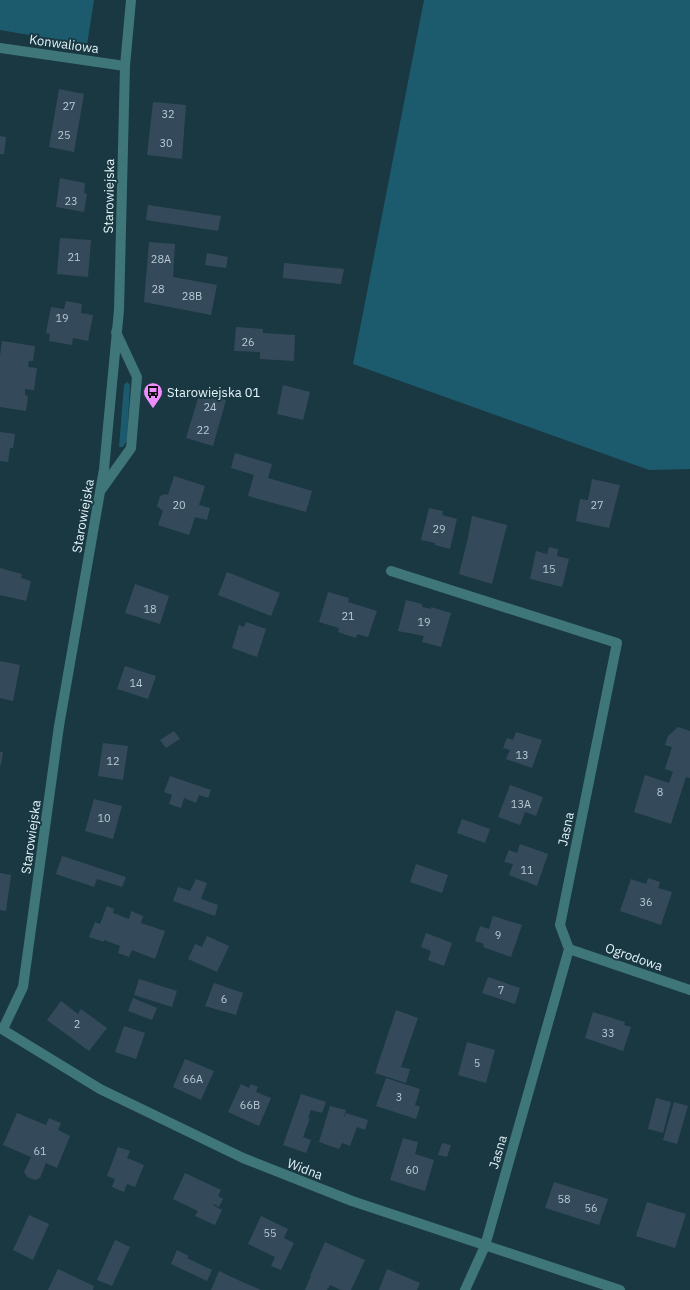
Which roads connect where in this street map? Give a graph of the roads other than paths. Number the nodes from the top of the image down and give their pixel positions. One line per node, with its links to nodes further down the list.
1 (131, 0): 3 (street, Starowiejska)
2 (0, 48): 3 (street, Konwaliowa)
3 (125, 66): 4 (street, Starowiejska)
4 (116, 332): 5 (street, Starowiejska); 5 (street)
5 (101, 490): 9 (street, Starowiejska)
6 (391, 571): 7 (street, Jasna)
7 (569, 949): 8 (street, Ogrodowa); 10 (street, Jasna)
8 (690, 990)
9 (1, 1029): 10 (street, Widna)
10 (485, 1246): 11 (street, Jasna); 12 (street, Widna)
11 (465, 1290)
12 (620, 1290)

